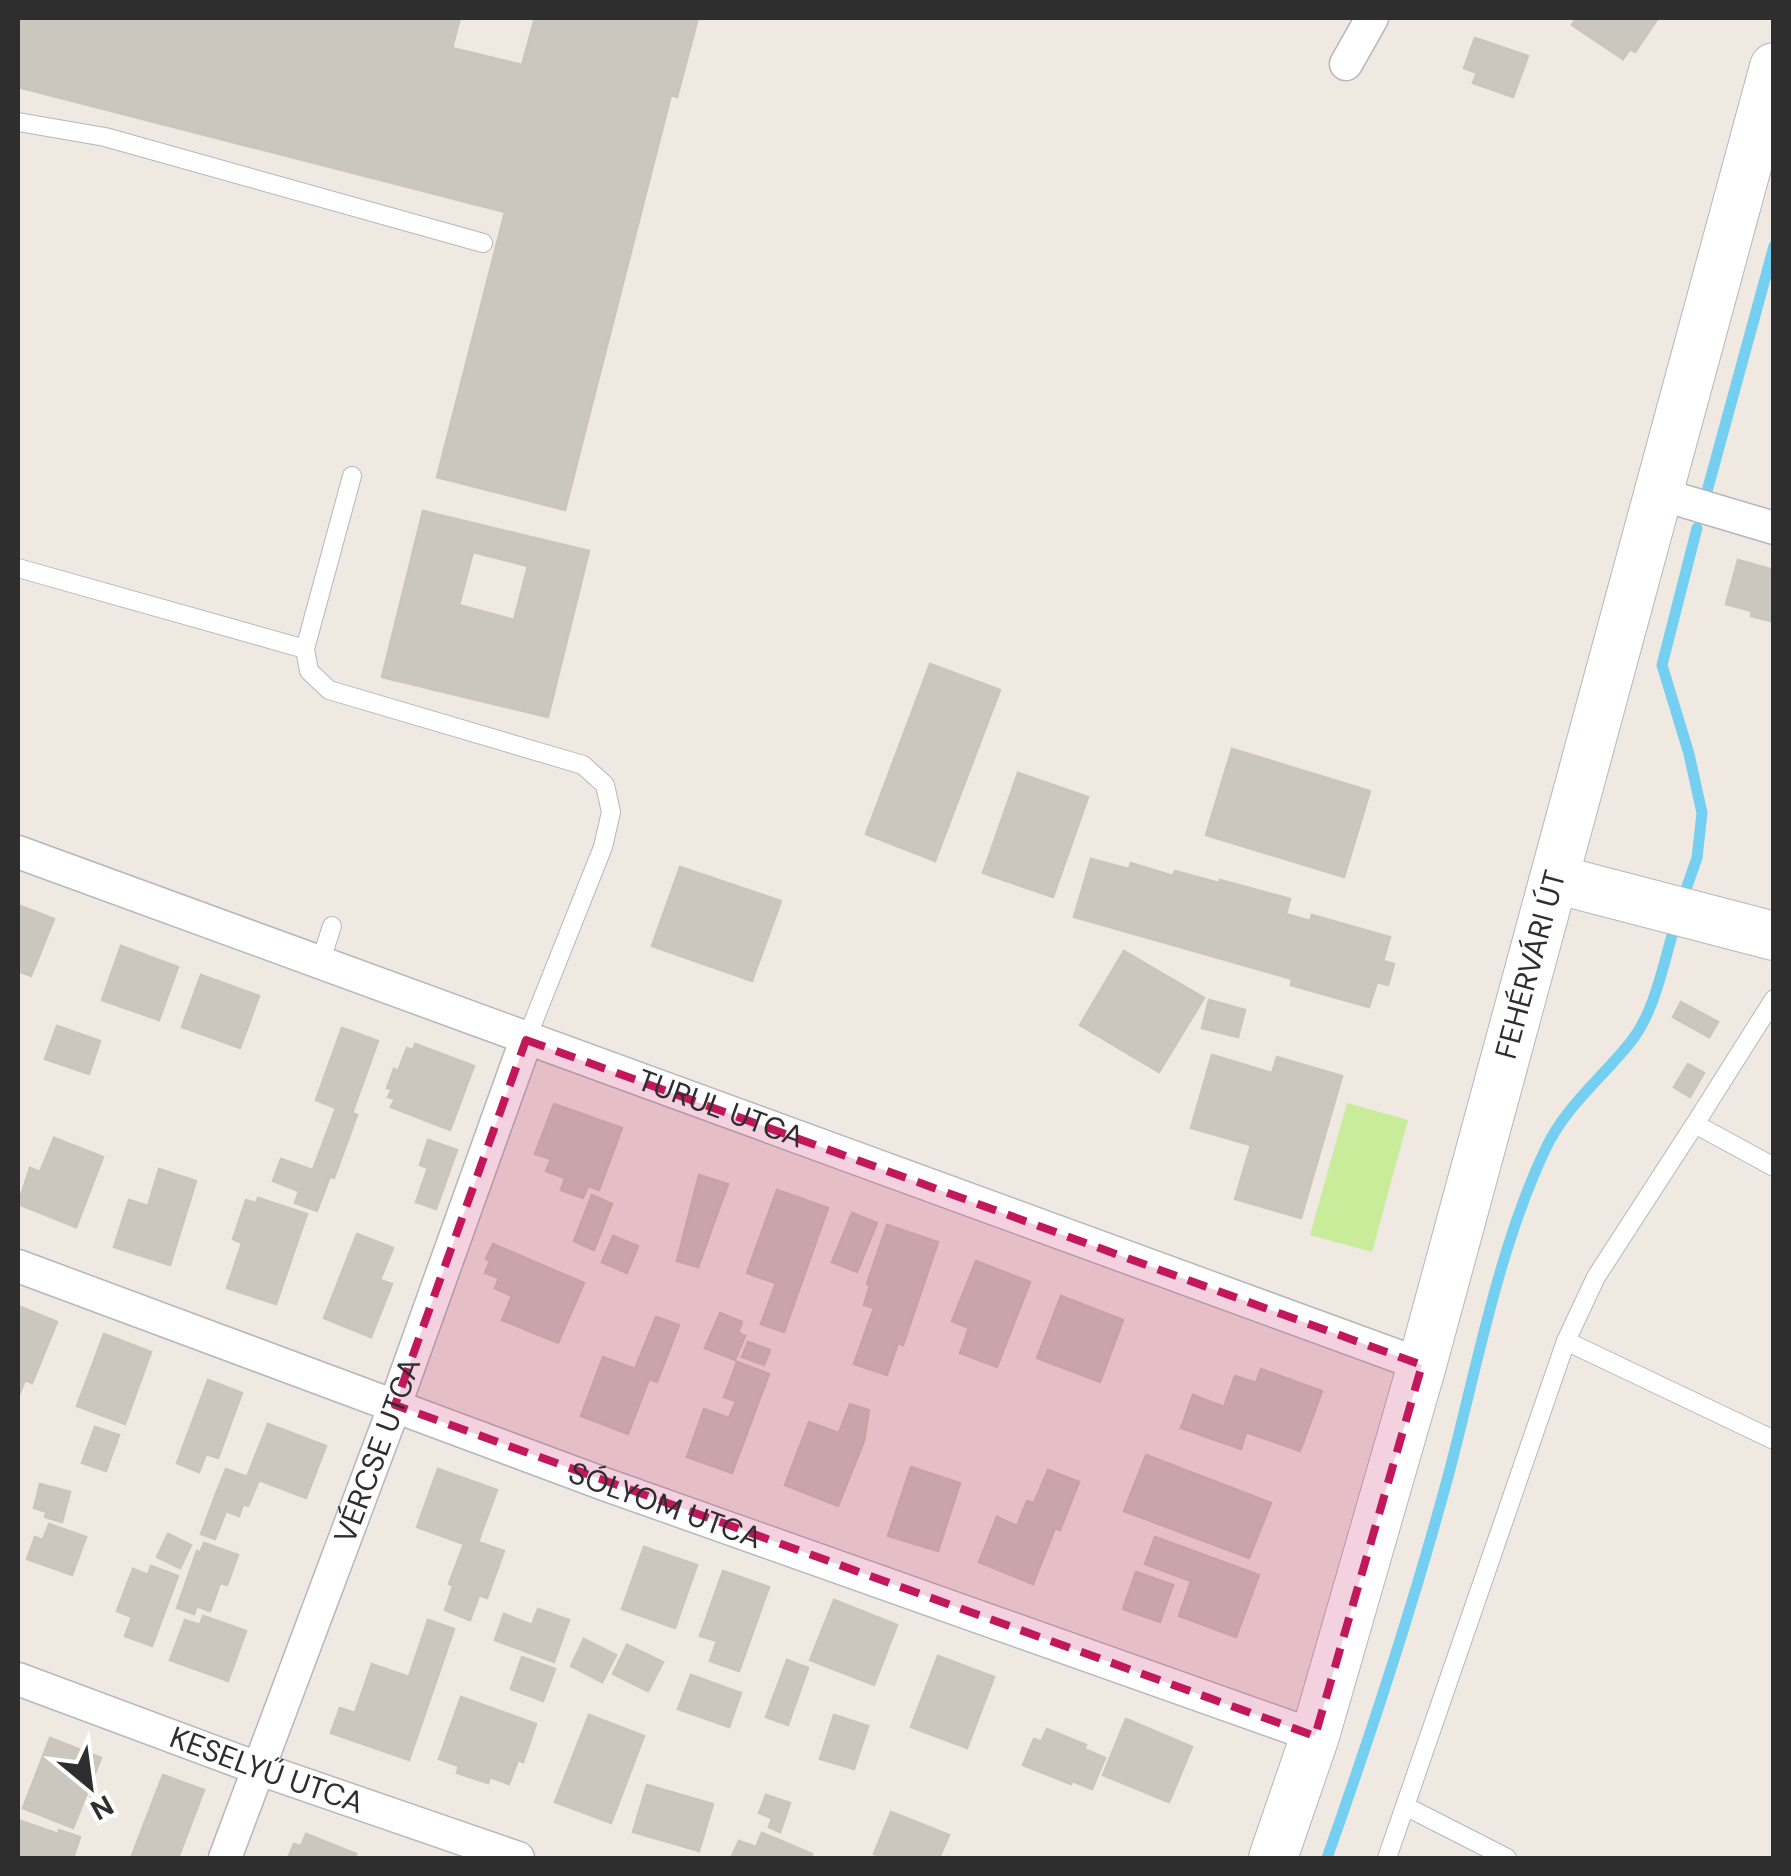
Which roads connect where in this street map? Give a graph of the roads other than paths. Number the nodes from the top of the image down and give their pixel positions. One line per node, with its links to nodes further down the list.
1 (1372, 18): 2 (street)
2 (1346, 64)
3 (1774, 68): 5 (main road, FEHÉRVÁRI ÚT)
4 (18, 122): 6 (lane)
5 (1766, 124): 8 (main road, FEHÉRVÁRI ÚT)
6 (483, 244)
7 (352, 476): 11 (lane)
8 (1660, 494): 9 (street); 13 (main road, FEHÉRVÁRI ÚT)
9 (1774, 528)
10 (18, 568): 11 (lane)
11 (305, 648): 18 (lane)
12 (18, 852): 16 (street, TURUL UTCA)
13 (1555, 879): 15 (main road); 23 (main road, FEHÉRVÁRI ÚT)
14 (332, 926): 16 (lane)
15 (1774, 936)
16 (320, 964): 18 (street, TURUL UTCA)
17 (1774, 999): 19 (lane)
18 (526, 1040): 23 (street, TURUL UTCA); 24 (street, VÉRCSE UTCA)
19 (1695, 1124): 20 (lane); 22 (lane)
20 (1774, 1167)
21 (18, 1266): 24 (street, SÓLYOM UTCA)
22 (1566, 1341): 25 (lane); 29 (lane)
23 (1422, 1365): 27 (main road, FEHÉRVÁRI ÚT)
24 (395, 1406): 27 (street, SÓLYOM UTCA); 28 (street, VÉRCSE UTCA)
25 (1774, 1440)
26 (18, 1679): 28 (street, KESELYŰ UTCA)
27 (1315, 1736): 32 (main road, FEHÉRVÁRI ÚT)
28 (258, 1768): 30 (street, VÉRCSE UTCA); 31 (street, KESELYŰ UTCA)
29 (1406, 1807): 33 (lane); 34 (lane)
30 (225, 1858)
31 (518, 1858)
32 (1273, 1858)
33 (1387, 1858)
34 (1507, 1858)

